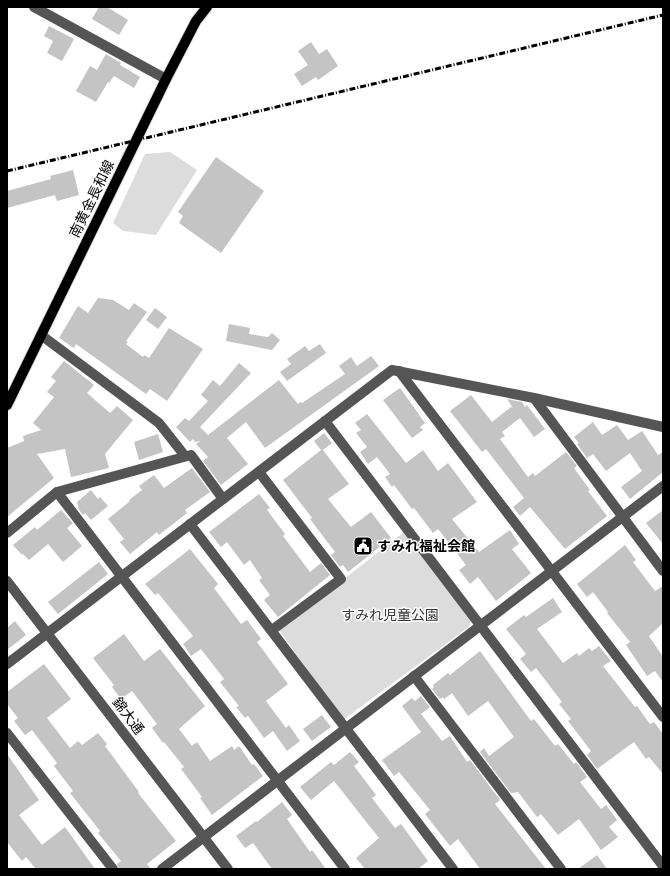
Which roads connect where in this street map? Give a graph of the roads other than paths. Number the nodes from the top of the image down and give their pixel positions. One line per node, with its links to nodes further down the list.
1 (34, 7): 3 (street)
2 (207, 7): 3 (main road, 南黄金長和線)
3 (166, 79): 4 (main road, 南黄金長和線)
4 (42, 336): 6 (main road, 南黄金長和線); 11 (street)
5 (399, 371): 7 (street); 9 (street); 19 (street)
6 (10, 395): 8 (main road, 南黄金長和線)
7 (534, 398): 10 (street); 16 (street)
8 (7, 405)
9 (325, 421): 12 (street); 23 (street)
10 (663, 427)
11 (185, 456): 14 (street); 15 (street)
12 (259, 472): 15 (street); 24 (street)
13 (663, 486): 16 (street)
14 (57, 492): 18 (street); 21 (street)
15 (223, 499): 17 (street)
16 (621, 517): 19 (street); 20 (street)
17 (190, 524): 21 (street); 24 (street)
18 (7, 534)
19 (552, 571): 23 (street); 28 (street)
20 (663, 571)
21 (122, 577): 25 (street); 31 (street)
22 (7, 581): 25 (street, 錦大通)
23 (480, 626): 27 (street); 33 (street)
24 (272, 630): 29 (street)
25 (46, 632): 26 (street); 32 (street, 錦大通)
26 (7, 664)
27 (414, 676): 29 (street); 39 (street)
28 (663, 717)
29 (345, 729): 31 (street); 38 (street)
30 (7, 732): 34 (street)
31 (278, 780): 32 (street); 37 (street)
32 (203, 837): 35 (street); 36 (street, 錦大通)
33 (663, 866)
34 (113, 869)
35 (162, 869)
36 (228, 869)
37 (345, 869)
38 (453, 869)
39 (561, 869)

